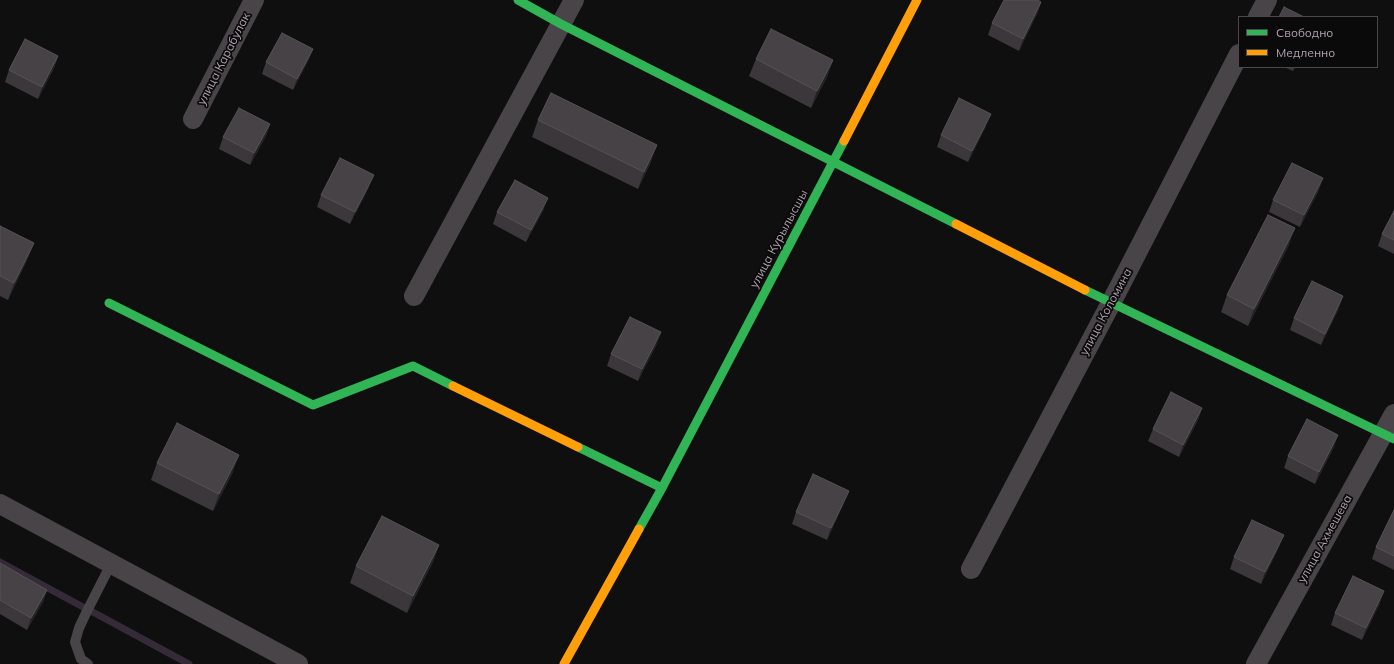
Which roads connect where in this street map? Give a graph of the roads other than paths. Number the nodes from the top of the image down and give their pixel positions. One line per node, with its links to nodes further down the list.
1 (254, 0): 9 (street, улица Карабулак)
2 (518, 0): 7 (street)
3 (574, 0): 7 (street)
4 (917, 0): 10 (street, улица Курылысшы)
5 (1267, 0): 6 (street)
6 (1259, 16)
7 (561, 24): 10 (street); 11 (street)
8 (1238, 56): 13 (street, улица Коломина)
9 (193, 119)
10 (833, 162): 13 (street); 16 (street, улица Курылысшы)
11 (414, 296)
12 (109, 303): 16 (street)
13 (1111, 303): 15 (street); 19 (street, улица Коломина)
14 (1394, 414): 15 (street, улица Ахмешева)
15 (1388, 436): 23 (street, улица Ахмешева)
16 (662, 488): 22 (street, улица Курылысшы)
17 (0, 504): 18 (street)
18 (111, 564): 20 (lane); 21 (street)
19 (971, 569)
20 (88, 664)
21 (298, 664)
22 (564, 664)
23 (1256, 664)

